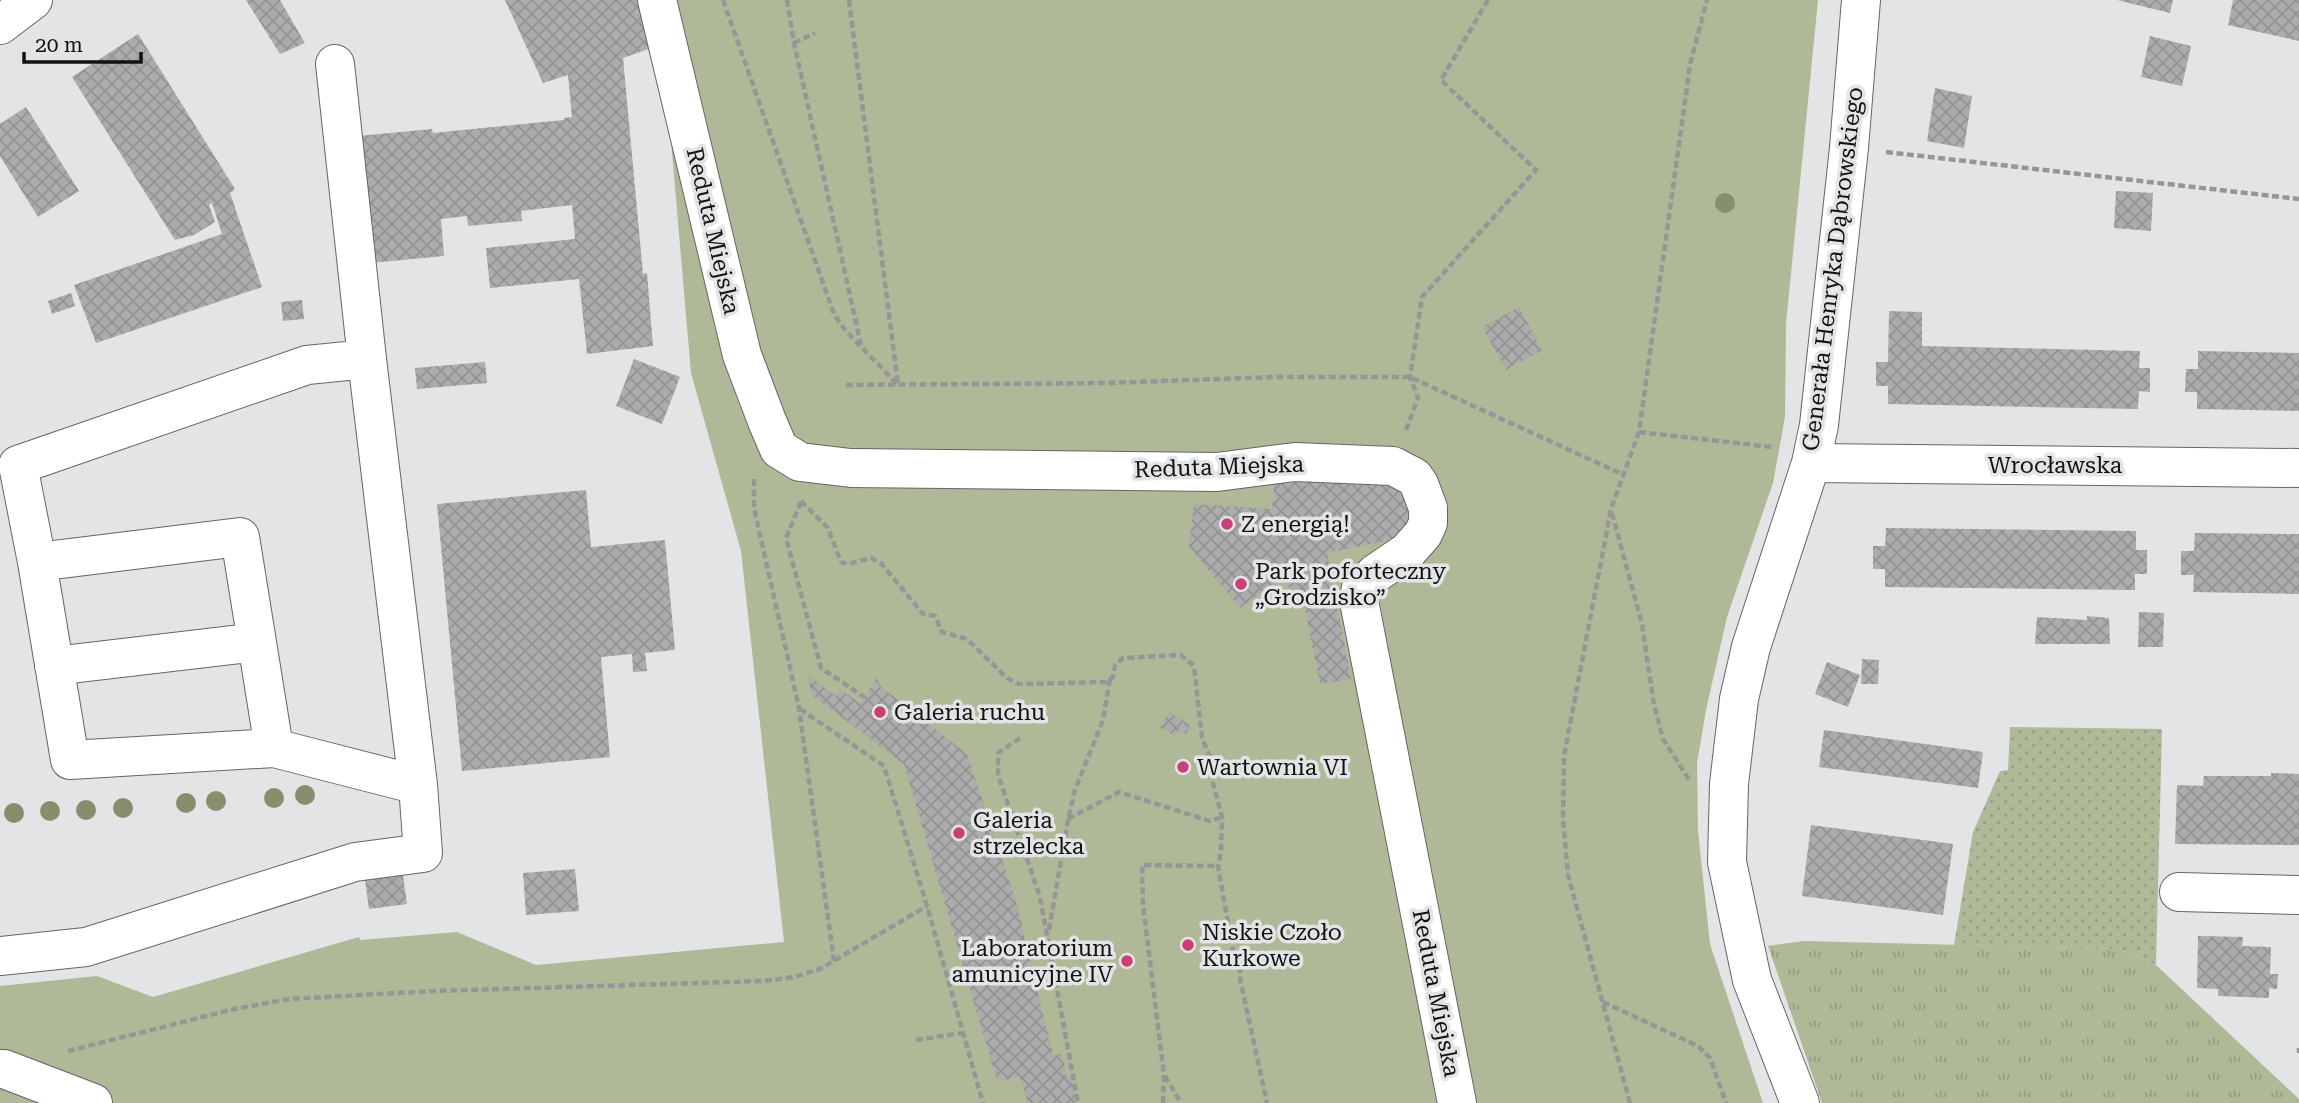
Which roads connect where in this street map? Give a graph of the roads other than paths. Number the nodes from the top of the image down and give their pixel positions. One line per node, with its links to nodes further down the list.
1 (33, 0): 4 (street)
2 (657, 0): 19 (street, Reduta Miejska)
3 (1861, 0): 7 (street, Generała Henryka Dąbrowskiego)
4 (0, 25)
5 (335, 64): 6 (street)
6 (367, 359): 9 (street); 13 (street)
7 (1811, 463): 8 (street, Wrocławska); 20 (street, Generała Henryka Dąbrowskiego)
8 (2299, 468)
9 (37, 562): 10 (street); 11 (street)
10 (257, 642): 11 (street); 12 (street)
11 (54, 666): 12 (street)
12 (274, 748): 13 (street)
13 (418, 785): 16 (street)
14 (2179, 892): 15 (street)
15 (2299, 895)
16 (0, 956)
17 (0, 1069): 18 (street)
18 (93, 1103)
19 (1457, 1103)
20 (1800, 1103)

